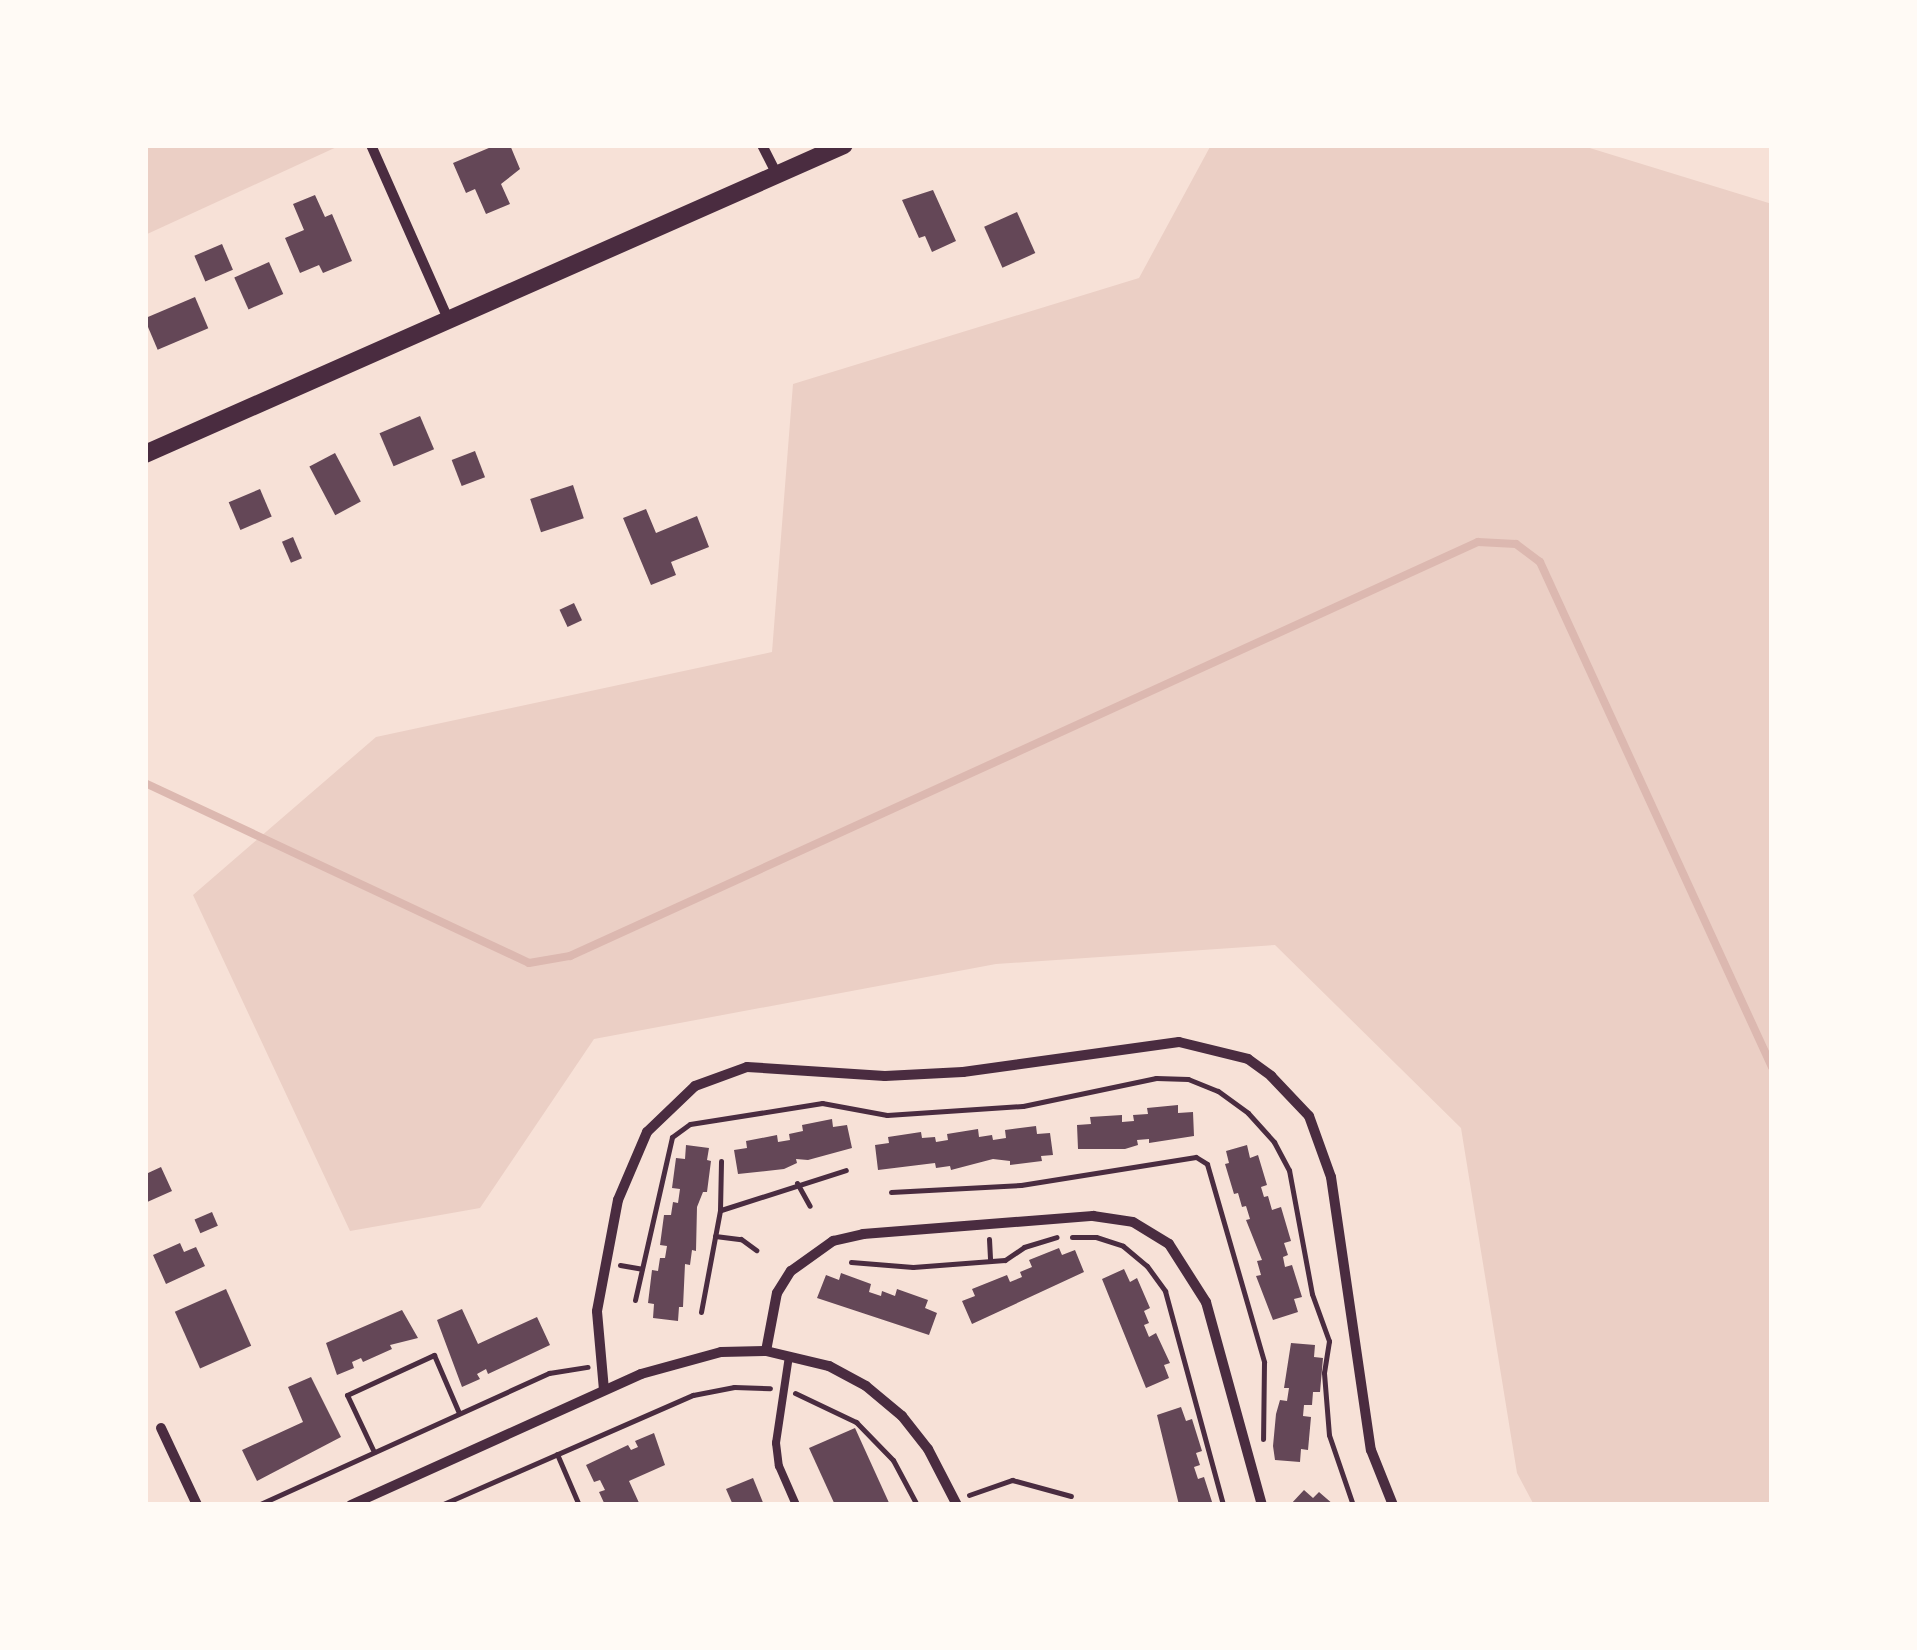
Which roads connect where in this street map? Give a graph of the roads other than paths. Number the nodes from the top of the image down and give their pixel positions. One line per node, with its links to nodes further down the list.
1 (371, 145): 5 (street)
2 (762, 145): 4 (street)
3 (844, 145): 4 (street)
4 (777, 174): 5 (street)
5 (448, 320): 6 (street)
6 (145, 454)
7 (766, 1351): 8 (street); 9 (street); 15 (street)
8 (789, 1356): 11 (street); 14 (lane)
9 (604, 1390): 13 (street); 16 (street)
10 (162, 1428): 12 (street)
11 (956, 1503)
12 (197, 1505)
13 (351, 1505)
14 (796, 1505)
15 (1262, 1505)
16 (1394, 1505)

